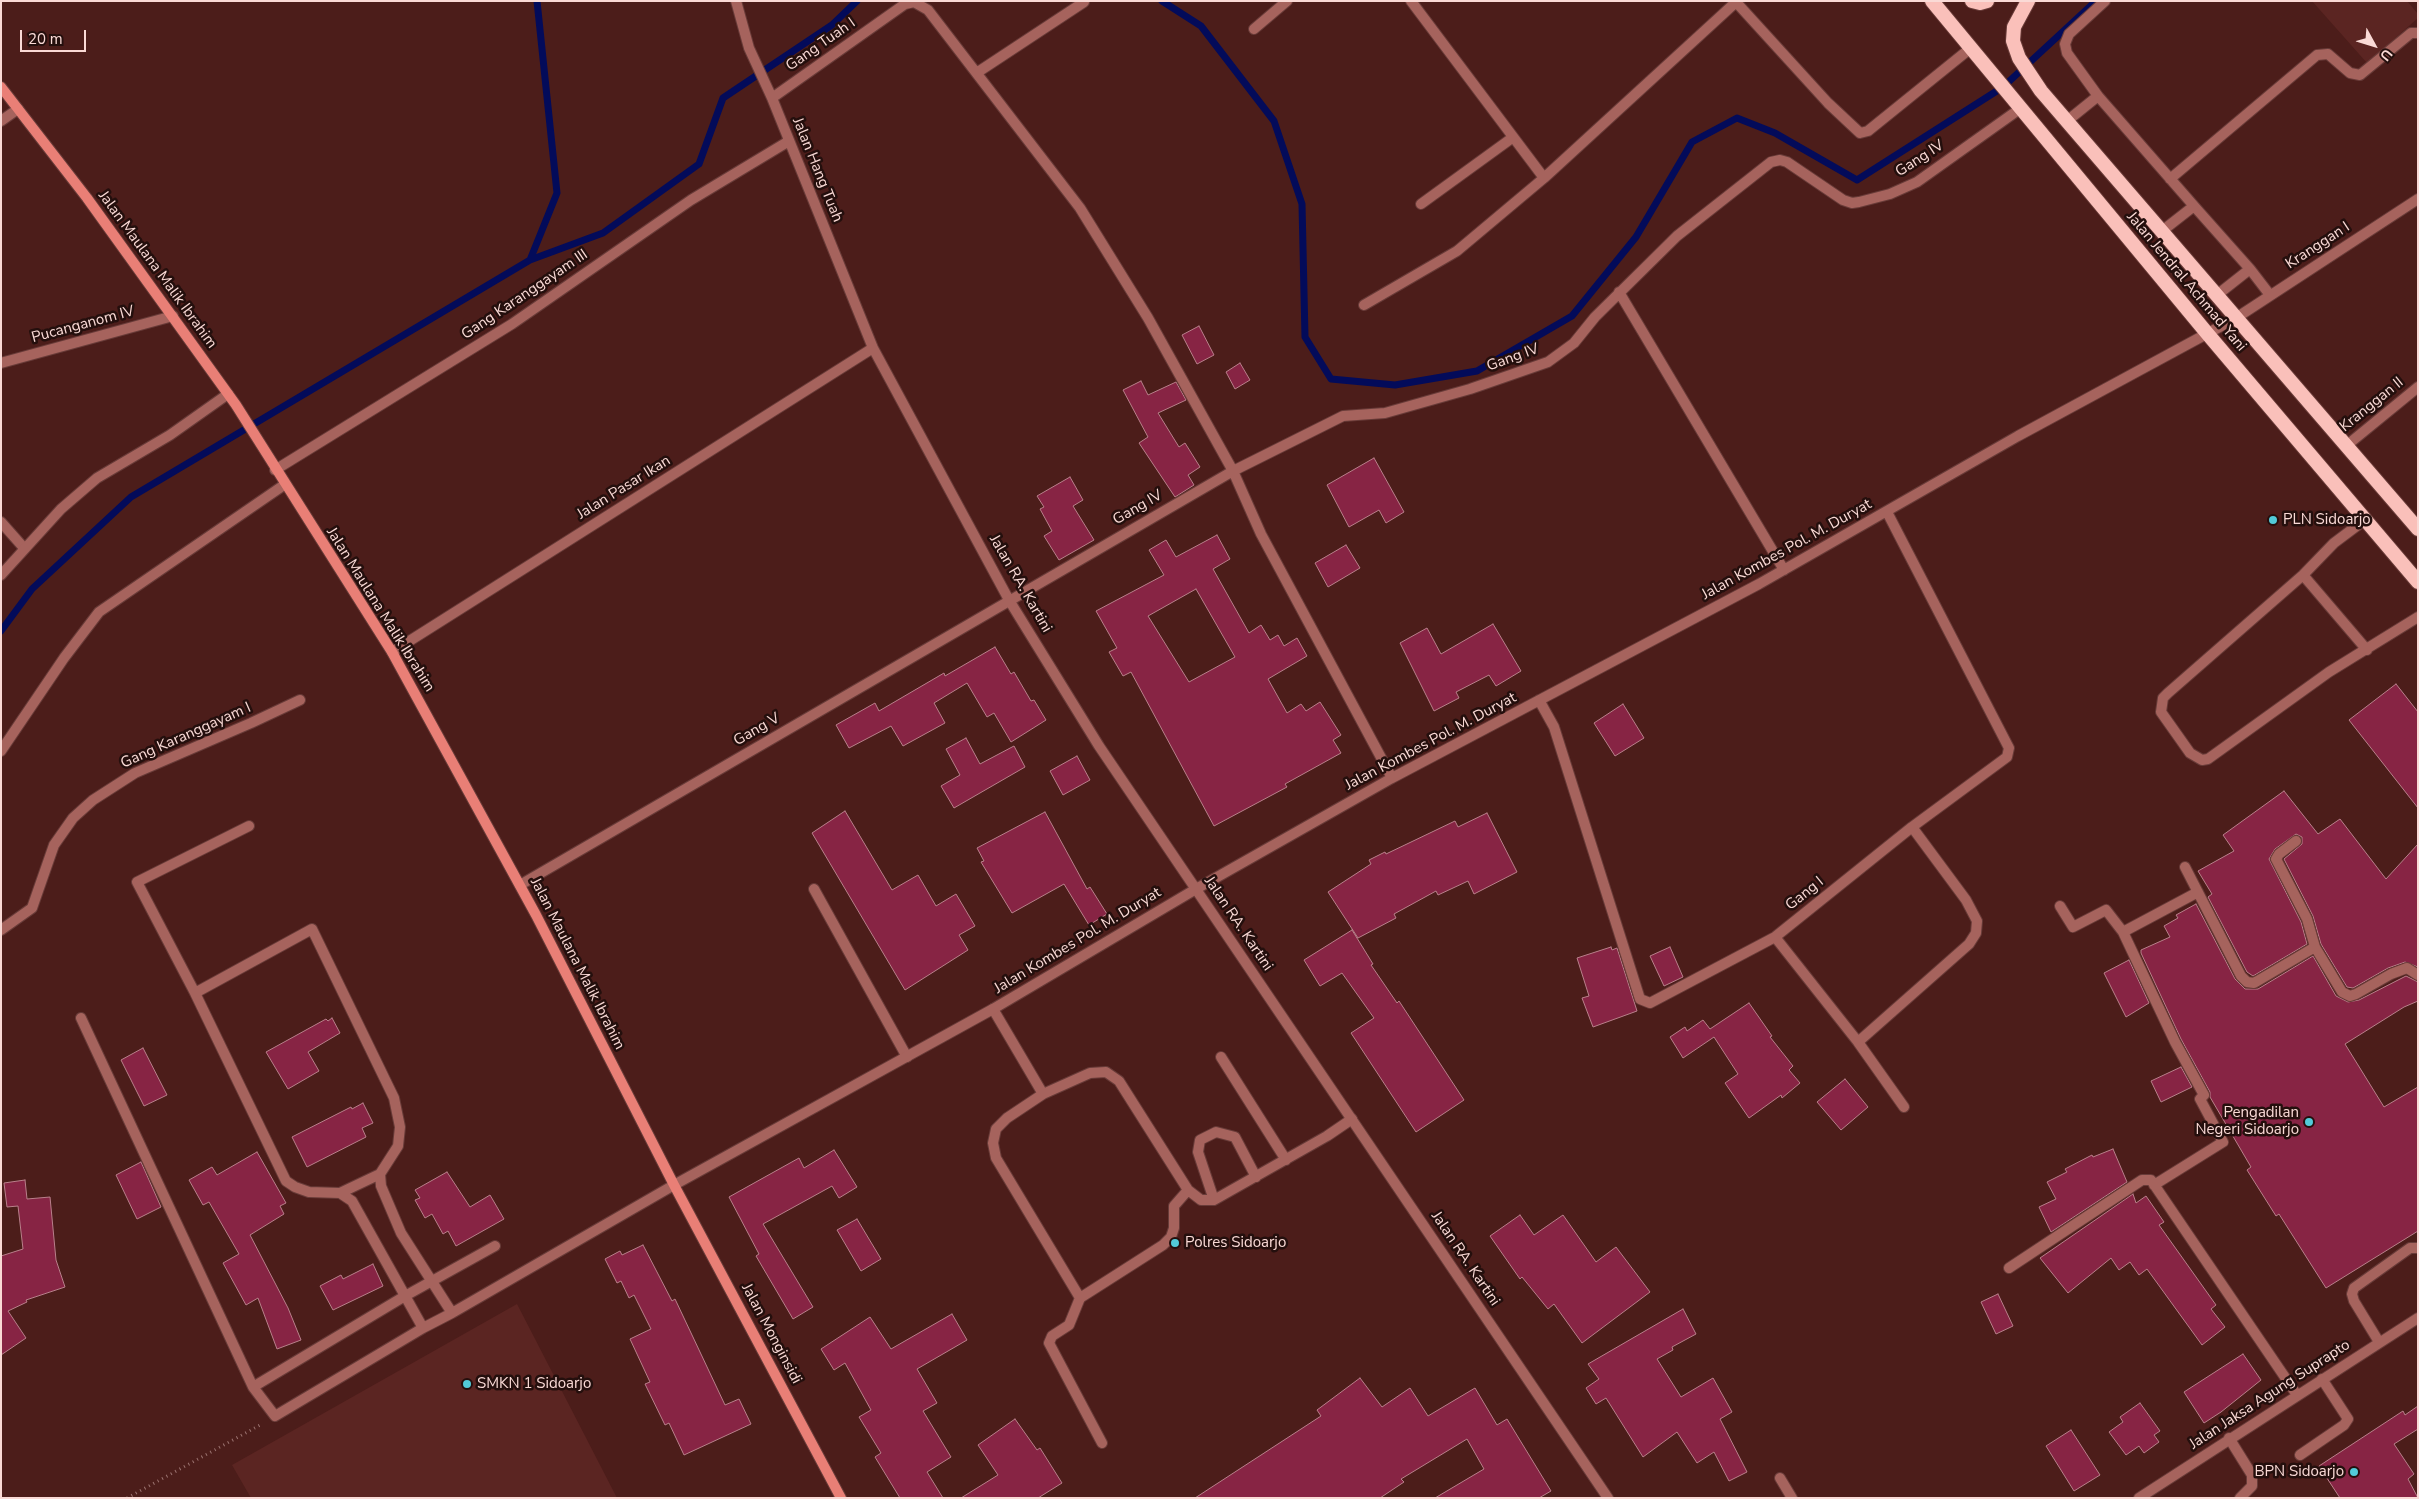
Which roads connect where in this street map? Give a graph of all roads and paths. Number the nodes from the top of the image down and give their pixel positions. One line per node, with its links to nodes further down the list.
1 (736, 1): 18 (street, Jalan Hang Tuah)
2 (1287, 1): 12 (street)
3 (1411, 1): 23 (street)
4 (1932, 1): 14 (highway, Jalan Jendral Achmad Yani)
5 (1972, 1): 6 (highway)
6 (1987, 1)
7 (2105, 1): 17 (street)
8 (914, 2): 15 (street); 18 (street, Gang Tuah I)
9 (1084, 2): 15 (street)
10 (1736, 2): 14 (street); 25 (street)
11 (2026, 6): 22 (highway, Jalan Jendral Achmad Yani)
12 (1254, 29)
13 (2418, 33): 26 (street)
14 (1972, 47): 20 (highway, Jalan Jendral Achmad Yani)
15 (978, 72): 45 (street)
16 (1, 87): 19 (main road, Jalan Maulana Malik Ibrahim)
17 (2098, 96): 22 (street); 26 (street)
18 (772, 98): 24 (street, Jalan Hang Tuah)
19 (18, 108): 21 (street); 36 (main road, Jalan Maulana Malik Ibrahim)
20 (2020, 108): 32 (street, Gang IV); 38 (highway, Jalan Jendral Achmad Yani)
21 (1, 121)
22 (2067, 121): 30 (highway, Jalan Jendral Achmad Yani)
23 (1512, 138): 25 (street); 28 (street)
24 (789, 141): 39 (street, Jalan Hang Tuah); 44 (street, Gang Karanggayam III)
25 (1544, 178): 35 (street)
26 (2170, 179): 29 (street)
27 (2418, 199): 34 (street, Kranggan I)
28 (1421, 204)
29 (2194, 206): 30 (street); 31 (street)
30 (2162, 231): 33 (highway, Jalan Jendral Achmad Yani)
31 (2250, 269): 33 (street); 34 (street)
32 (1619, 292): 45 (street, Gang IV); 52 (street)
33 (2217, 295): 37 (highway, Jalan Jendral Achmad Yani)
34 (2270, 295): 37 (street, Kranggan I)
35 (1364, 305)
36 (173, 316): 40 (street, Pucanganom IV); 42 (main road, Jalan Maulana Malik Ibrahim)
37 (2236, 318): 38 (street, Jalan Kombes Pol. M. Duryat); 43 (highway, Jalan Jendral Achmad Yani)
38 (2206, 332): 47 (street, Jalan Kombes Pol. M. Duryat); 48 (highway, Jalan Jendral Achmad Yani)
39 (873, 348): 56 (street, Jalan RA. Kartini); 59 (street, Jalan Pasar Ikan)
40 (1, 363)
41 (2418, 387): 43 (street, Kranggan II)
42 (228, 394): 44 (main road, Jalan Maulana Malik Ibrahim); 51 (street)
43 (2346, 446): 50 (highway, Jalan Jendral Achmad Yani)
44 (274, 469): 46 (main road, Jalan Maulana Malik Ibrahim)
45 (1233, 471): 56 (street, Gang IV); 63 (street)
46 (284, 485): 59 (main road, Jalan Maulana Malik Ibrahim); 62 (street)
47 (1887, 512): 52 (street, Jalan Kombes Pol. M. Duryat); 65 (street, Gang I)
48 (2366, 519): 54 (street); 55 (highway, Jalan Jendral Achmad Yani)
49 (1, 522): 51 (street)
50 (2418, 530)
51 (24, 548): 53 (street)
52 (1784, 570): 61 (street, Jalan Kombes Pol. M. Duryat)
53 (1, 575)
54 (2303, 575): 58 (street); 58 (street)
55 (2418, 582)
56 (1009, 600): 68 (street, Gang V); 70 (street, Jalan RA. Kartini)
57 (2418, 618): 58 (street)
58 (2366, 650)
59 (392, 652): 68 (main road, Jalan Maulana Malik Ibrahim)
60 (300, 700): 73 (street, Gang Karanggayam I)
61 (1539, 700): 63 (street, Jalan Kombes Pol. M. Duryat); 75 (street, Gang I)
62 (1, 751)
63 (1392, 778): 70 (street, Jalan Kombes Pol. M. Duryat)
64 (248, 826): 78 (street)
65 (1912, 827): 75 (street, Gang I); 81 (street)
66 (2296, 842): 76 (street)
67 (2185, 867): 71 (street)
68 (520, 886): 90 (main road, Jalan Maulana Malik Ibrahim)
69 (814, 889): 82 (street)
70 (1196, 889): 79 (street, Jalan Kombes Pol. M. Duryat); 86 (street, Jalan RA. Kartini)
71 (2198, 892): 74 (street); 76 (street)
72 (2060, 906): 74 (street)
73 (1, 930)
74 (2123, 932): 91 (street)
75 (1775, 937): 81 (street)
76 (2316, 947): 77 (street)
77 (2418, 974)
78 (194, 993): 88 (street); 93 (street)
79 (993, 1009): 82 (street, Jalan Kombes Pol. M. Duryat); 84 (street)
80 (81, 1018): 106 (street)
81 (1858, 1042): 85 (street)
82 (907, 1056): 90 (street, Jalan Kombes Pol. M. Duryat)
83 (1221, 1057): 87 (street)
84 (1043, 1094): 92 (street); 100 (street)
85 (1904, 1107)
86 (1352, 1119): 87 (street); 115 (street, Jalan RA. Kartini)
87 (1286, 1160): 89 (street)
88 (380, 1174): 93 (street); 98 (street)
89 (1256, 1177): 94 (street); 94 (street)
90 (674, 1185): 101 (street, Jalan Kombes Pol. M. Duryat); 114 (main road, Jalan Monginsidi)
91 (2154, 1185): 97 (street); 107 (street)
92 (1188, 1190): 94 (street); 100 (street)
93 (340, 1193): 99 (street)
94 (1214, 1200)
95 (494, 1246): 98 (street)
96 (2418, 1248): 104 (street)
97 (2009, 1268)
98 (433, 1281): 99 (street); 101 (street)
99 (404, 1296): 103 (street); 106 (street)
100 (1080, 1298): 110 (street)
101 (452, 1314): 103 (street, Jalan Kombes Pol. M. Duryat)
102 (2418, 1318): 104 (street, Jalan Jaksa Agung Suprapto)
103 (423, 1328): 108 (street, Jalan Kombes Pol. M. Duryat)
104 (2379, 1342): 105 (street, Jalan Jaksa Agung Suprapto)
105 (2322, 1379): 107 (street, Jalan Jaksa Agung Suprapto); 111 (street)
106 (253, 1387): 108 (street)
107 (2297, 1395): 109 (street, Jalan Jaksa Agung Suprapto)
108 (275, 1416): 113 (path)
109 (2229, 1438): 117 (street, Jalan Jaksa Agung Suprapto); 118 (street)
110 (1102, 1442)
111 (2300, 1455)
112 (1780, 1478): 116 (street)
113 (128, 1498)
114 (841, 1498)
115 (1608, 1498)
116 (1792, 1498)
117 (2139, 1498)
118 (2240, 1498)

